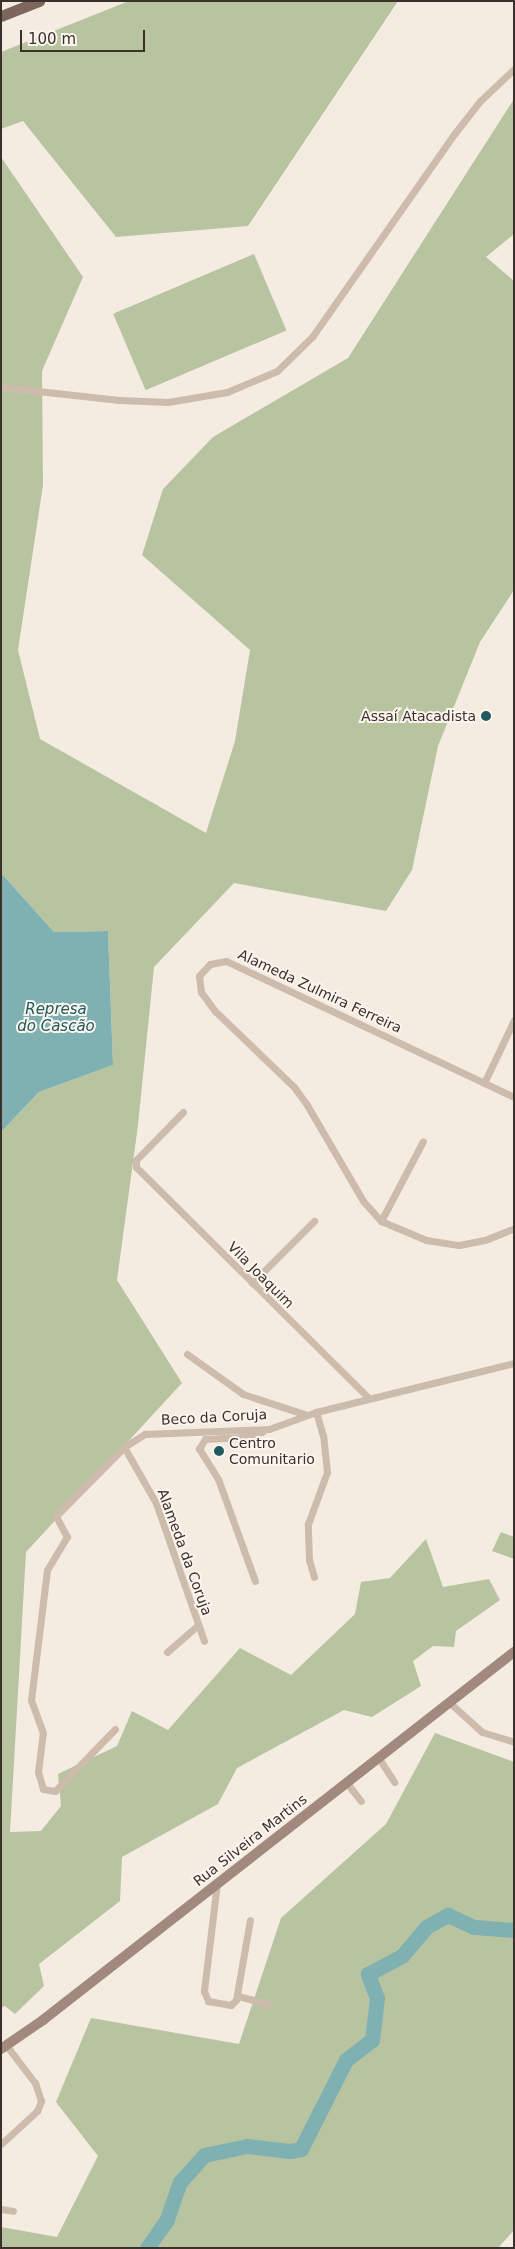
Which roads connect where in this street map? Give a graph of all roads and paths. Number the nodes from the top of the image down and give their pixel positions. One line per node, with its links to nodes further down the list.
1 (40, 1): 2 (main road)
2 (1, 16)
3 (514, 69): 4 (street)
4 (1, 387)
5 (514, 1020): 6 (street)
6 (484, 1083): 7 (street, Alameda Zulmira Ferreira); 11 (street, Alameda Zulmira Ferreira)
7 (514, 1097)
8 (183, 1112): 13 (street, Vila Joaquim)
9 (423, 1141): 11 (street)
10 (314, 1220): 13 (street)
11 (381, 1221): 12 (street, Alameda Zulmira Ferreira)
12 (514, 1228)
13 (252, 1283): 16 (street, Vila Joaquim)
14 (187, 1354): 18 (street)
15 (514, 1363): 16 (street, Beco da Coruja)
16 (369, 1398): 17 (street, Beco da Coruja)
17 (316, 1412): 18 (street, Beco da Coruja); 21 (street)
18 (308, 1415): 19 (street, Beco da Coruja)
19 (269, 1429): 20 (street, Beco da Coruja); 22 (street)
20 (124, 1447): 23 (street, Alameda da Coruja); 28 (street, Beco da Coruja)
21 (314, 1577)
22 (255, 1581)
23 (198, 1625): 24 (street, Alameda da Coruja); 25 (street)
24 (204, 1641)
25 (167, 1652)
26 (514, 1652): 27 (main road, Rua Silveira Martins)
27 (450, 1703): 29 (street); 30 (main road, Rua Silveira Martins)
28 (116, 1729)
29 (514, 1742)
30 (378, 1757): 31 (main road, Rua Silveira Martins); 32 (street)
31 (346, 1782): 33 (street); 34 (main road, Rua Silveira Martins)
32 (394, 1782)
33 (361, 1801)
34 (217, 1883): 36 (street); 38 (main road, Rua Silveira Martins)
35 (250, 1920): 36 (street)
36 (238, 1996): 37 (street)
37 (268, 2004)
38 (4, 2047): 39 (street)
39 (1, 2144)
40 (1, 2209): 41 (street)
41 (13, 2211)

